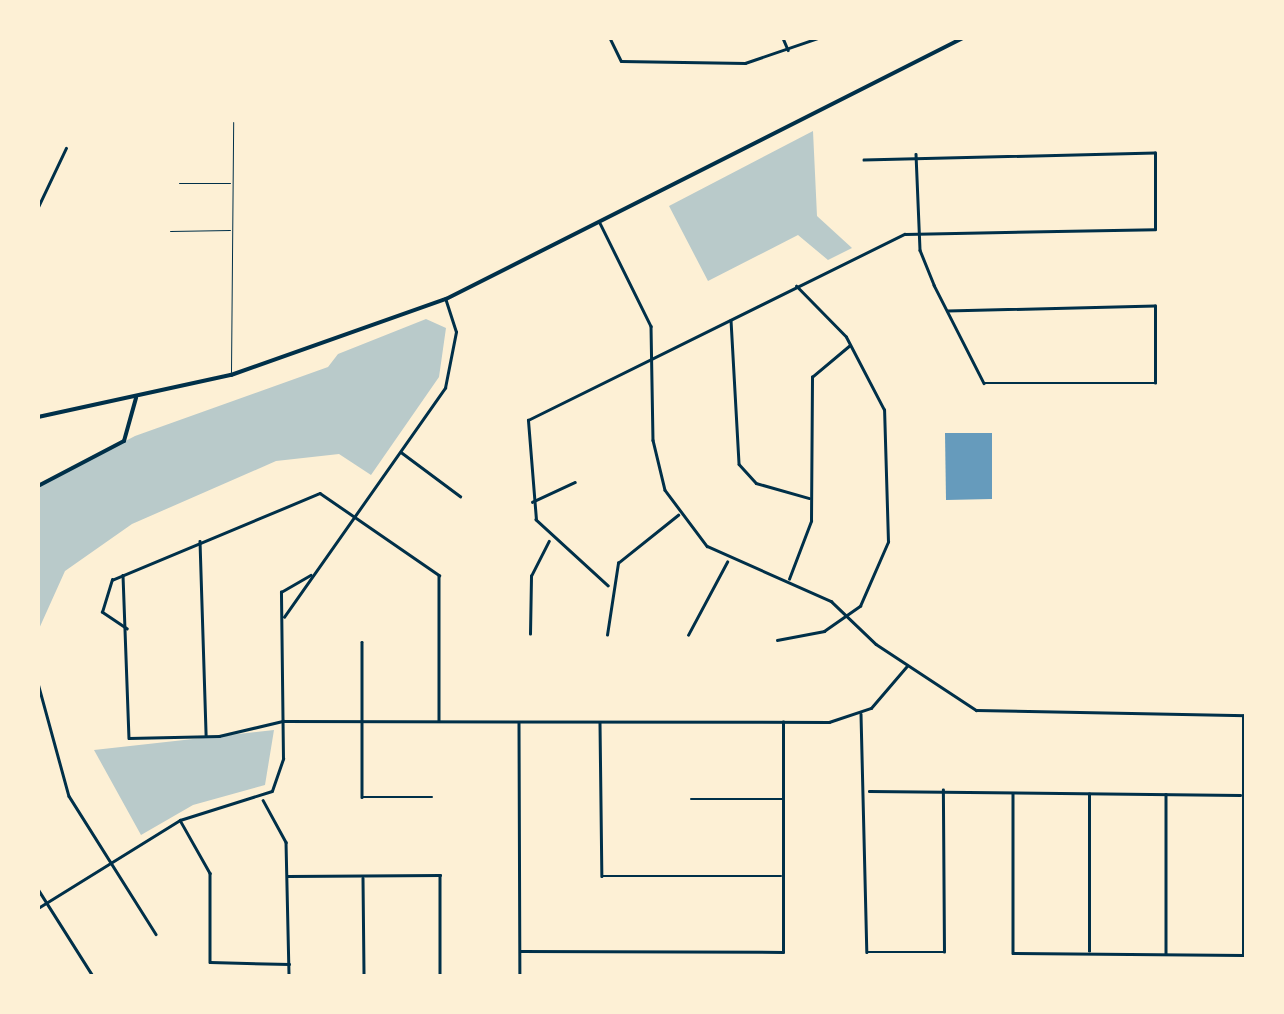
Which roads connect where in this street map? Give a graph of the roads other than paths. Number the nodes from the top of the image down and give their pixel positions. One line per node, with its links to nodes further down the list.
1 (610, 38): 5 (street)
2 (783, 38): 5 (street)
3 (818, 38): 5 (street)
4 (963, 38): 13 (main road)
5 (788, 52)
6 (233, 122): 10 (lane)
7 (66, 148): 12 (street)
8 (916, 152): 9 (street); 16 (street); 16 (street)
9 (864, 160)
10 (232, 182): 11 (lane); 14 (lane)
11 (179, 183)
12 (38, 207)
13 (600, 223): 18 (main road); 22 (street)
14 (233, 230): 15 (lane); 23 (lane)
15 (170, 232)
16 (917, 232): 17 (street); 19 (street)
17 (794, 284): 20 (street); 21 (street)
18 (446, 299): 23 (main road); 26 (street)
19 (948, 311): 19 (street)
20 (730, 318): 22 (street); 30 (street)
21 (850, 345): 30 (street); 41 (street)
22 (654, 355): 31 (street); 33 (street)
23 (232, 375): 24 (main road)
24 (136, 398): 25 (main road); 28 (main road)
25 (38, 417)
26 (401, 452): 29 (street); 32 (street)
27 (575, 482): 31 (street)
28 (38, 486)
29 (460, 496)
30 (811, 498): 39 (street)
31 (531, 502): 35 (street)
32 (355, 515): 34 (street); 38 (street); 54 (street)
33 (678, 516): 36 (street); 40 (street)
34 (200, 541): 37 (street); 59 (street)
35 (549, 541): 40 (street); 44 (street)
36 (728, 560): 39 (street); 46 (street)
37 (123, 575): 43 (street); 43 (street)
38 (310, 575): 42 (street); 42 (street)
39 (788, 580): 41 (street)
40 (608, 586): 45 (street)
41 (849, 615): 47 (street); 49 (street)
42 (284, 617): 56 (street)
43 (128, 629): 59 (street)
44 (530, 634)
45 (607, 635)
46 (688, 635)
47 (777, 640)
48 (362, 642): 53 (street)
49 (907, 666): 51 (street); 52 (street)
50 (38, 683): 71 (street)
51 (861, 714): 58 (street); 61 (street)
52 (1245, 715): 65 (street)
53 (362, 721): 54 (street); 56 (street); 66 (street)
54 (438, 721): 55 (street)
55 (518, 721): 57 (street); 79 (street)
56 (283, 722): 59 (street); 67 (street)
57 (600, 722): 58 (street); 74 (street)
58 (783, 722): 69 (street)
59 (206, 737)
60 (943, 790): 61 (street); 61 (street); 63 (street)
61 (866, 791)
62 (1166, 792): 64 (street); 65 (street); 81 (street)
63 (1014, 793): 64 (street); 80 (street)
64 (1089, 793): 80 (street)
65 (1242, 796): 81 (street)
66 (432, 797)
67 (262, 799): 70 (street); 72 (street)
68 (691, 799): 69 (street)
69 (783, 799): 74 (street)
70 (180, 820): 71 (street); 82 (street)
71 (110, 863): 76 (street); 78 (street)
72 (288, 876): 73 (street); 82 (street)
73 (363, 876): 85 (street); 86 (street)
74 (783, 876): 79 (street)
75 (38, 889): 76 (street)
76 (46, 903): 77 (street); 83 (street)
77 (38, 908)
78 (156, 934)
79 (520, 951): 87 (street)
80 (1089, 954): 81 (street)
81 (1166, 954)
82 (288, 964): 84 (street)
83 (92, 976)
84 (289, 976)
85 (364, 976)
86 (440, 976)
87 (520, 976)

